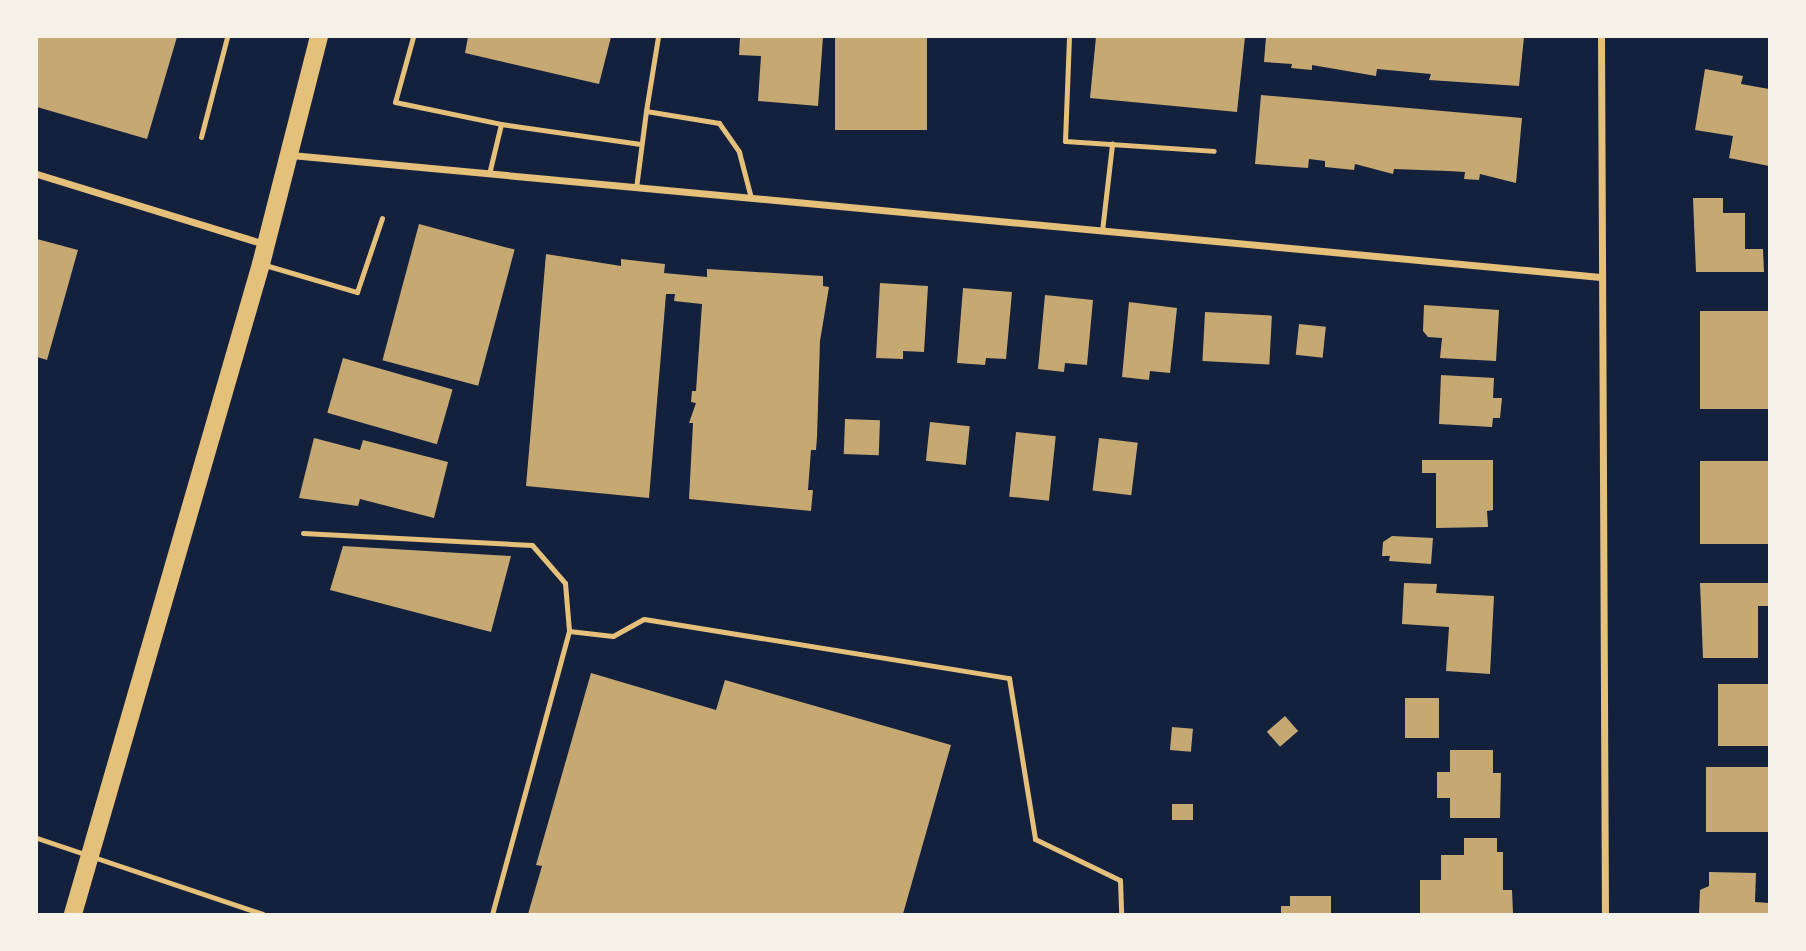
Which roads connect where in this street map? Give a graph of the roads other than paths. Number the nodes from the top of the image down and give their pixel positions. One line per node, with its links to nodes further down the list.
1 (227, 37): 11 (lane)
2 (318, 37): 8 (main road)
3 (330, 37): 8 (main road)
4 (413, 37): 10 (lane)
5 (658, 37): 9 (lane)
6 (1069, 37): 13 (lane)
7 (1601, 37): 24 (street)
8 (315, 63): 15 (main road)
9 (646, 111): 12 (lane); 19 (lane)
10 (501, 124): 12 (lane); 17 (lane)
11 (201, 137)
12 (639, 144): 18 (lane)
13 (1112, 144): 14 (lane); 21 (lane)
14 (1214, 151)
15 (291, 155): 17 (street); 22 (main road)
16 (37, 174): 22 (street)
17 (489, 174): 18 (street)
18 (636, 189): 19 (street)
19 (751, 198): 21 (street)
20 (382, 218): 23 (lane)
21 (1102, 231): 24 (street)
22 (266, 245): 23 (main road)
23 (261, 264): 28 (main road)
24 (1600, 277): 33 (street)
25 (303, 533): 26 (lane)
26 (569, 631): 31 (lane); 32 (lane)
27 (37, 838): 28 (lane)
28 (91, 853): 29 (main road); 30 (lane)
29 (73, 914)
30 (262, 914)
31 (492, 914)
32 (1121, 914)
33 (1605, 914)

